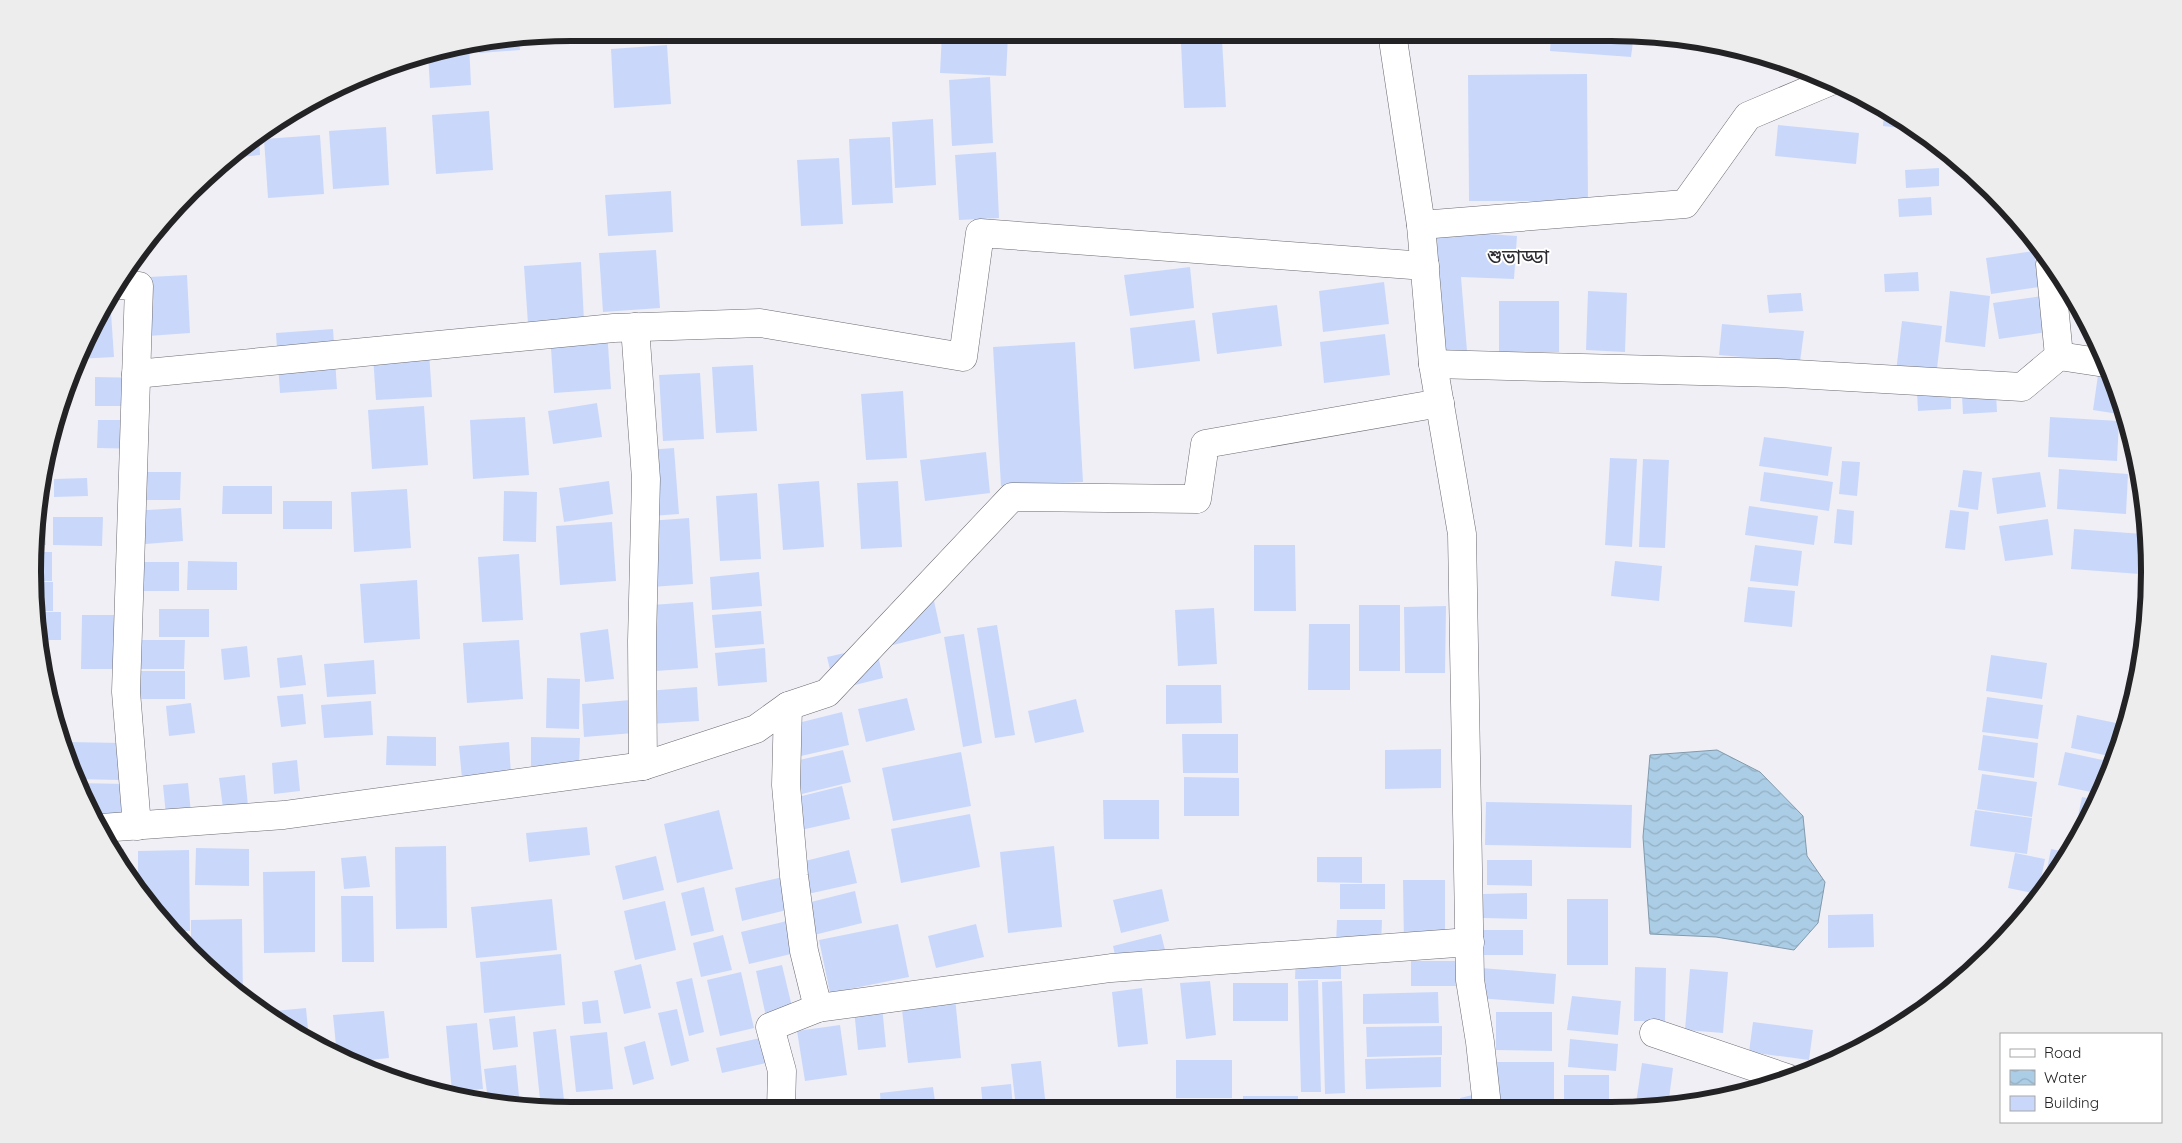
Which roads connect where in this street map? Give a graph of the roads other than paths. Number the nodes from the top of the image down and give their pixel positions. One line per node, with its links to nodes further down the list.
1 (1393, 41): 3 (street)
2 (1821, 85): 3 (street)
3 (1421, 225): 4 (street)
4 (1425, 266): 7 (street); 10 (street)
5 (2051, 277): 8 (street)
6 (126, 285): 11 (street)
7 (635, 327): 11 (street); 14 (street)
8 (2059, 356): 9 (street); 10 (street)
9 (2097, 362)
10 (1433, 364): 12 (street)
11 (136, 374): 15 (street)
12 (1440, 402): 13 (street); 17 (street)
13 (788, 706): 14 (street); 18 (street)
14 (643, 766): 15 (street)
15 (137, 826): 16 (street)
16 (107, 828)
17 (1470, 942): 18 (street); 22 (street)
18 (818, 1008): 21 (street)
19 (1654, 1033): 20 (street)
20 (1778, 1075)
21 (781, 1102)
22 (1487, 1102)

